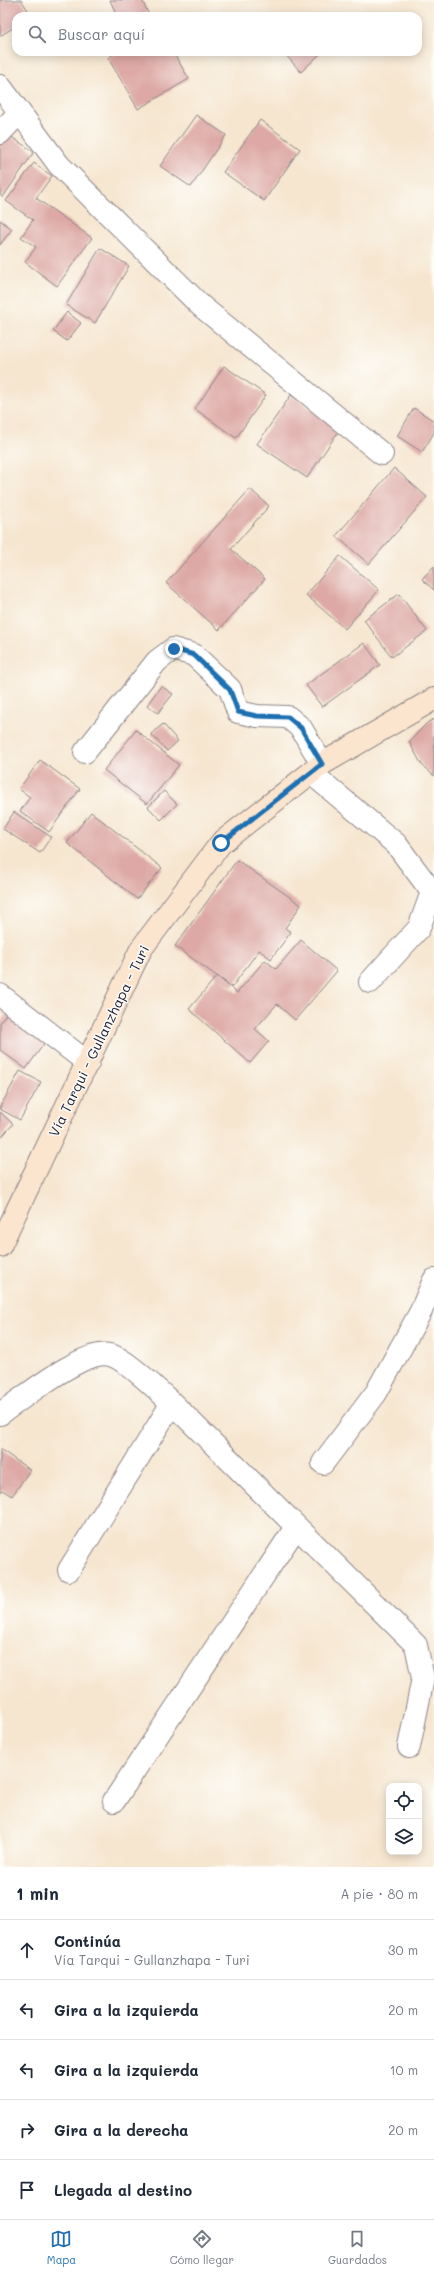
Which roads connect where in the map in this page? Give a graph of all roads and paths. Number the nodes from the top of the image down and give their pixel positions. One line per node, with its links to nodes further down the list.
1 (0, 86): 2 (street)
2 (19, 113): 3 (street); 4 (street)
3 (0, 133)
4 (382, 454)
5 (434, 699): 7 (main road, Vía Tarqui - Gullanzhapa - Turi)
6 (85, 752): 7 (street)
7 (317, 769): 8 (street); 10 (main road, Vía Tarqui - Gullanzhapa - Turi)
8 (370, 982)
9 (0, 995): 10 (street)
10 (88, 1063): 11 (main road, Vía Tarqui - Gullanzhapa - Turi)
11 (0, 1244)
12 (434, 1280): 15 (street)
13 (172, 1403): 14 (street); 16 (street); 17 (street)
14 (0, 1414)
15 (323, 1463)
16 (296, 1527): 18 (street); 19 (street)
17 (69, 1570)
18 (409, 1747)
19 (114, 1801)

